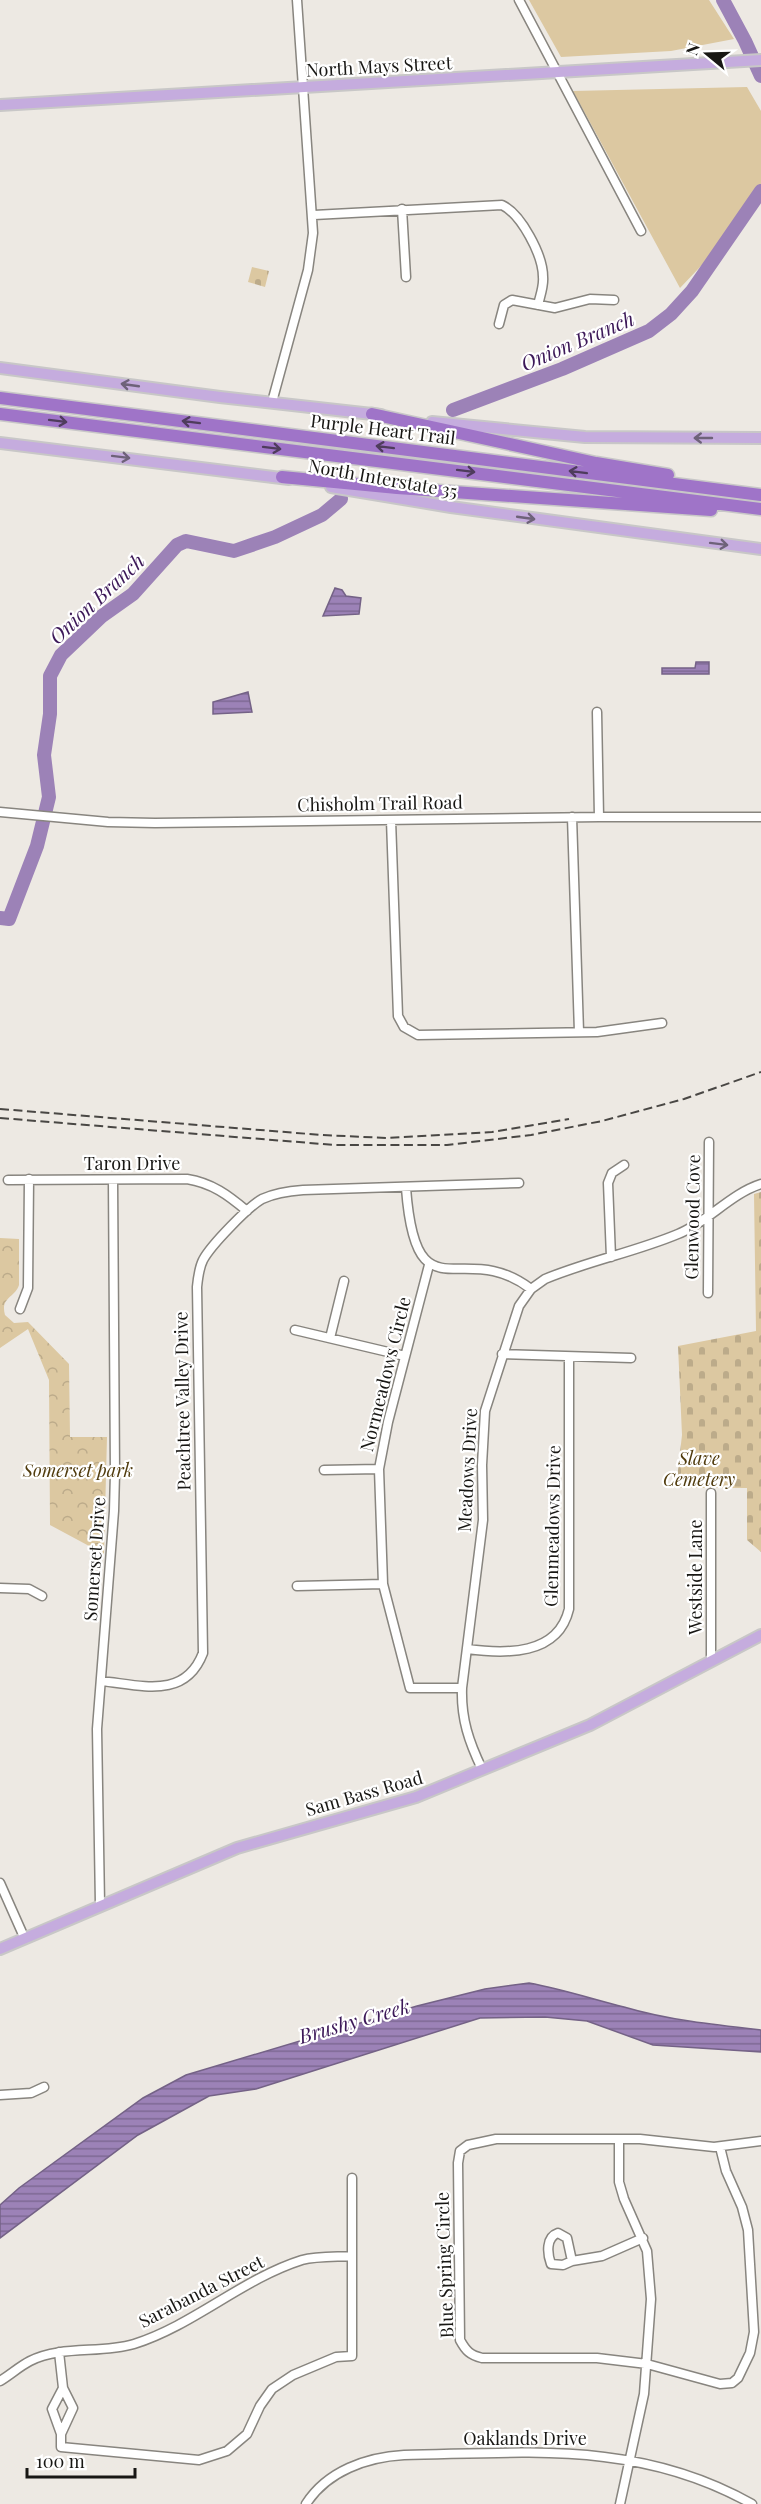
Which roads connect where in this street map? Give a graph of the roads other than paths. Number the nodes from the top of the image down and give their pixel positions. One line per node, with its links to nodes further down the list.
1 (297, 0): 5 (street)
2 (519, 0): 4 (street)
3 (761, 60): 4 (main road, North Mays Street)
4 (556, 72): 5 (main road, North Mays Street); 9 (street)
5 (303, 87): 6 (main road, North Mays Street); 8 (street)
6 (0, 105)
7 (402, 209): 8 (street); 10 (street); 12 (street)
8 (314, 215): 16 (street)
9 (641, 231)
10 (406, 277)
11 (614, 300): 12 (street)
12 (538, 305): 13 (street)
13 (499, 324)
14 (0, 368): 16 (main road, one-way to 14)
15 (0, 398): 23 (highway, Purple Heart Trail, one-way to 15)
16 (272, 402): 18 (main road)
17 (0, 414): 24 (highway, Purple Heart Trail, one-way to 24)
18 (372, 414): 19 (main road, one-way to 18); 22 (highway)
19 (761, 438)
20 (0, 443): 21 (main road, North Interstate 35, one-way to 21)
21 (282, 477): 25 (highway); 26 (main road, North Interstate 35, one-way to 26)
22 (761, 487)
23 (761, 495)
24 (761, 508)
25 (761, 517)
26 (761, 549)
27 (597, 712): 29 (street)
28 (0, 812): 32 (street, Chisholm Trail Road)
29 (599, 816): 30 (street, Chisholm Trail Road); 31 (street, Chisholm Trail Road)
30 (572, 817): 32 (street, Chisholm Trail Road); 34 (street)
31 (761, 817)
32 (391, 820): 34 (street)
33 (662, 1023): 34 (street)
34 (579, 1032)
35 (709, 1142): 44 (street, Glenwood Cove)
36 (624, 1165): 45 (street)
37 (30, 1179): 38 (street, Taron Drive); 39 (street, Taron Drive); 50 (street)
38 (8, 1180)
39 (113, 1180): 43 (street, Taron Drive); 67 (street, Somerset Drive)
40 (519, 1183): 42 (street, Peachtree Valley Drive)
41 (761, 1184): 44 (street)
42 (406, 1188): 43 (street, Peachtree Valley Drive); 46 (street)
43 (247, 1210): 67 (street, Peachtree Valley Drive)
44 (708, 1218): 45 (street); 49 (street, Glenwood Cove)
45 (611, 1257): 48 (street)
46 (429, 1265): 48 (street); 54 (street, Normeadows Circle)
47 (344, 1281): 52 (street)
48 (531, 1289): 53 (street, Meadows Drive)
49 (708, 1293)
50 (20, 1309)
51 (295, 1330): 52 (street)
52 (330, 1338): 54 (street)
53 (502, 1354): 55 (street); 65 (street, Meadows Drive)
54 (405, 1356): 57 (street, Normeadows Circle)
55 (569, 1357): 56 (street); 65 (street, Glenmeadows Drive)
56 (631, 1358)
57 (378, 1469): 58 (street); 60 (street, Normeadows Circle)
58 (324, 1470)
59 (711, 1493): 66 (street, Westside Lane)
60 (383, 1584): 61 (street); 68 (street, Normeadows Circle)
61 (297, 1586)
62 (0, 1588): 63 (street)
63 (42, 1596)
64 (761, 1635): 66 (main road, Sam Bass Road)
65 (467, 1648): 68 (street, Meadows Drive)
66 (711, 1660): 69 (main road, Sam Bass Road)
67 (101, 1680): 71 (street, Somerset Drive)
68 (462, 1688): 69 (street, Meadows Drive)
69 (482, 1769): 71 (main road, Sam Bass Road)
70 (0, 1882): 72 (street)
71 (100, 1904): 72 (main road, Sam Bass Road)
72 (24, 1937): 73 (main road, Sam Bass Road)
73 (0, 1948)
74 (44, 2087): 75 (street)
75 (0, 2095)
76 (619, 2139): 78 (street, Blue Spring Circle); 80 (street); 84 (street, Blue Spring Circle)
77 (761, 2141): 78 (street)
78 (720, 2147): 84 (street, Blue Spring Circle)
79 (352, 2178): 81 (street)
80 (643, 2238): 82 (street); 84 (street)
81 (352, 2256): 83 (street, Sarabanda Street); 87 (street)
82 (572, 2261)
83 (59, 2352): 85 (street, Sarabanda Street); 86 (street)
84 (647, 2364): 88 (street)
85 (0, 2381)
86 (63, 2388): 87 (street); 87 (street)
87 (61, 2434)
88 (629, 2460): 89 (street, Oaklands Drive); 90 (street); 91 (street, Oaklands Drive)
89 (306, 2504)
90 (620, 2504)
91 (752, 2504)

